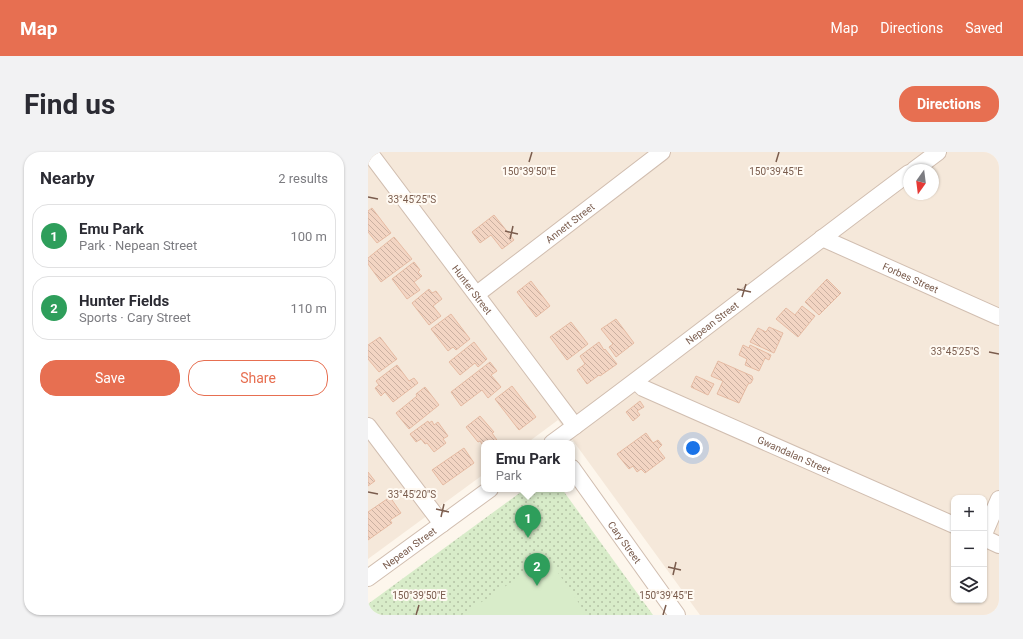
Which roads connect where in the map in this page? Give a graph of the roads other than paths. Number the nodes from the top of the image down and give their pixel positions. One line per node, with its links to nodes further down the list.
1 (662, 152): 7 (street, Annett Street)
2 (938, 152): 4 (street)
3 (373, 153): 7 (street, Hunter Street)
4 (922, 164)
5 (903, 178): 6 (street, Nepean Street)
6 (822, 238): 8 (street, Forbes Street); 9 (street, Nepean Street)
7 (477, 294): 11 (street, Hunter Street)
8 (999, 316)
9 (636, 381): 11 (street, Nepean Street); 17 (street, Gwandalan Street)
10 (368, 426): 16 (street)
11 (575, 426): 12 (street, Nepean Street)
12 (557, 440)
13 (575, 472): 22 (street, Cary Street)
14 (486, 492): 16 (street, Nepean Street)
15 (999, 499): 18 (street)
16 (442, 524): 21 (street, Nepean Street)
17 (951, 524)
18 (985, 531)
19 (987, 539): 20 (street)
20 (999, 545)
21 (368, 578)
22 (677, 615)

